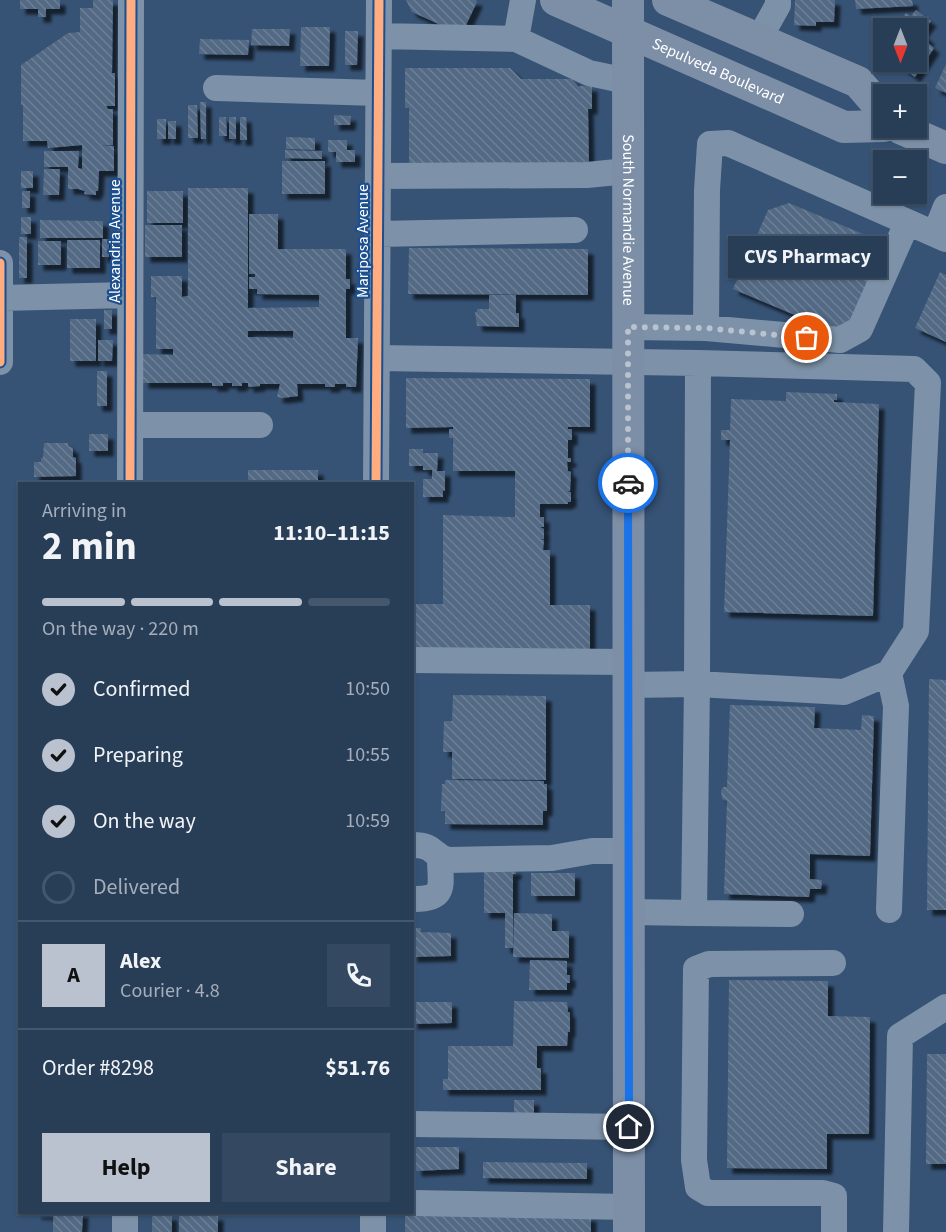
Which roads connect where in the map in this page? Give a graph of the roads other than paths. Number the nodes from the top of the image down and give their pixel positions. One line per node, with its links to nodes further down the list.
1 (131, 0): 27 (street, Alexandria Avenue)
2 (379, 0): 9 (street, Mariposa Avenue)
3 (523, 0): 10 (street)
4 (556, 0): 8 (main road, Sepulveda Boulevard)
5 (628, 0): 8 (main road, South Normandie Avenue)
6 (668, 0): 11 (main road)
7 (778, 0): 11 (street)
8 (627, 32): 12 (main road, South Normandie Avenue); 16 (main road, Sepulveda Boulevard)
9 (379, 36): 10 (street); 14 (street, Mariposa Avenue)
10 (516, 39): 12 (street)
11 (759, 39): 15 (main road)
12 (627, 81): 19 (main road, South Normandie Avenue)
13 (216, 88): 14 (street)
14 (378, 93): 20 (street, Mariposa Avenue)
15 (873, 99)
16 (873, 126)
17 (923, 138): 18 (main road)
18 (946, 148)
19 (627, 171): 20 (street); 30 (main road, South Normandie Avenue)
20 (378, 176): 24 (street, Mariposa Avenue)
21 (946, 207): 25 (street)
22 (907, 223): 25 (street); 31 (street); 31 (street)
23 (575, 230): 24 (street)
24 (378, 234): 32 (street, Mariposa Avenue)
25 (940, 237)
26 (0, 263): 28 (street)
27 (129, 295): 28 (street); 36 (street, Alexandria Avenue)
28 (0, 298): 29 (street)
29 (0, 313): 33 (street)
30 (628, 327): 31 (street); 34 (main road, South Normandie Avenue)
31 (706, 328)
32 (377, 358): 34 (street); 39 (street, Mariposa Avenue)
33 (0, 362)
34 (628, 362): 35 (street); 42 (main road, South Normandie Avenue)
35 (698, 363): 41 (street); 43 (street)
36 (130, 425): 37 (street); 38 (street, Alexandria Avenue)
37 (260, 425)
38 (130, 482)
39 (376, 482)
40 (414, 660): 42 (street)
41 (889, 673): 43 (street); 48 (street)
42 (628, 674): 43 (street); 45 (main road, South Normandie Avenue)
43 (697, 684): 50 (street)
44 (414, 845): 46 (street)
45 (628, 851): 46 (street); 49 (main road, South Normandie Avenue)
46 (440, 858): 47 (street)
47 (414, 898)
48 (889, 910)
49 (629, 912): 50 (street); 55 (main road, South Normandie Avenue)
50 (694, 913): 51 (street)
51 (791, 914)
52 (833, 963): 62 (street)
53 (946, 1007): 63 (street)
54 (414, 1124): 55 (street)
55 (629, 1127): 59 (main road, South Normandie Avenue)
56 (414, 1203): 59 (street)
57 (125, 1214): 60 (street)
58 (373, 1214): 61 (street)
59 (629, 1219)
60 (125, 1232)
61 (373, 1232)
62 (834, 1232)
63 (896, 1232)

